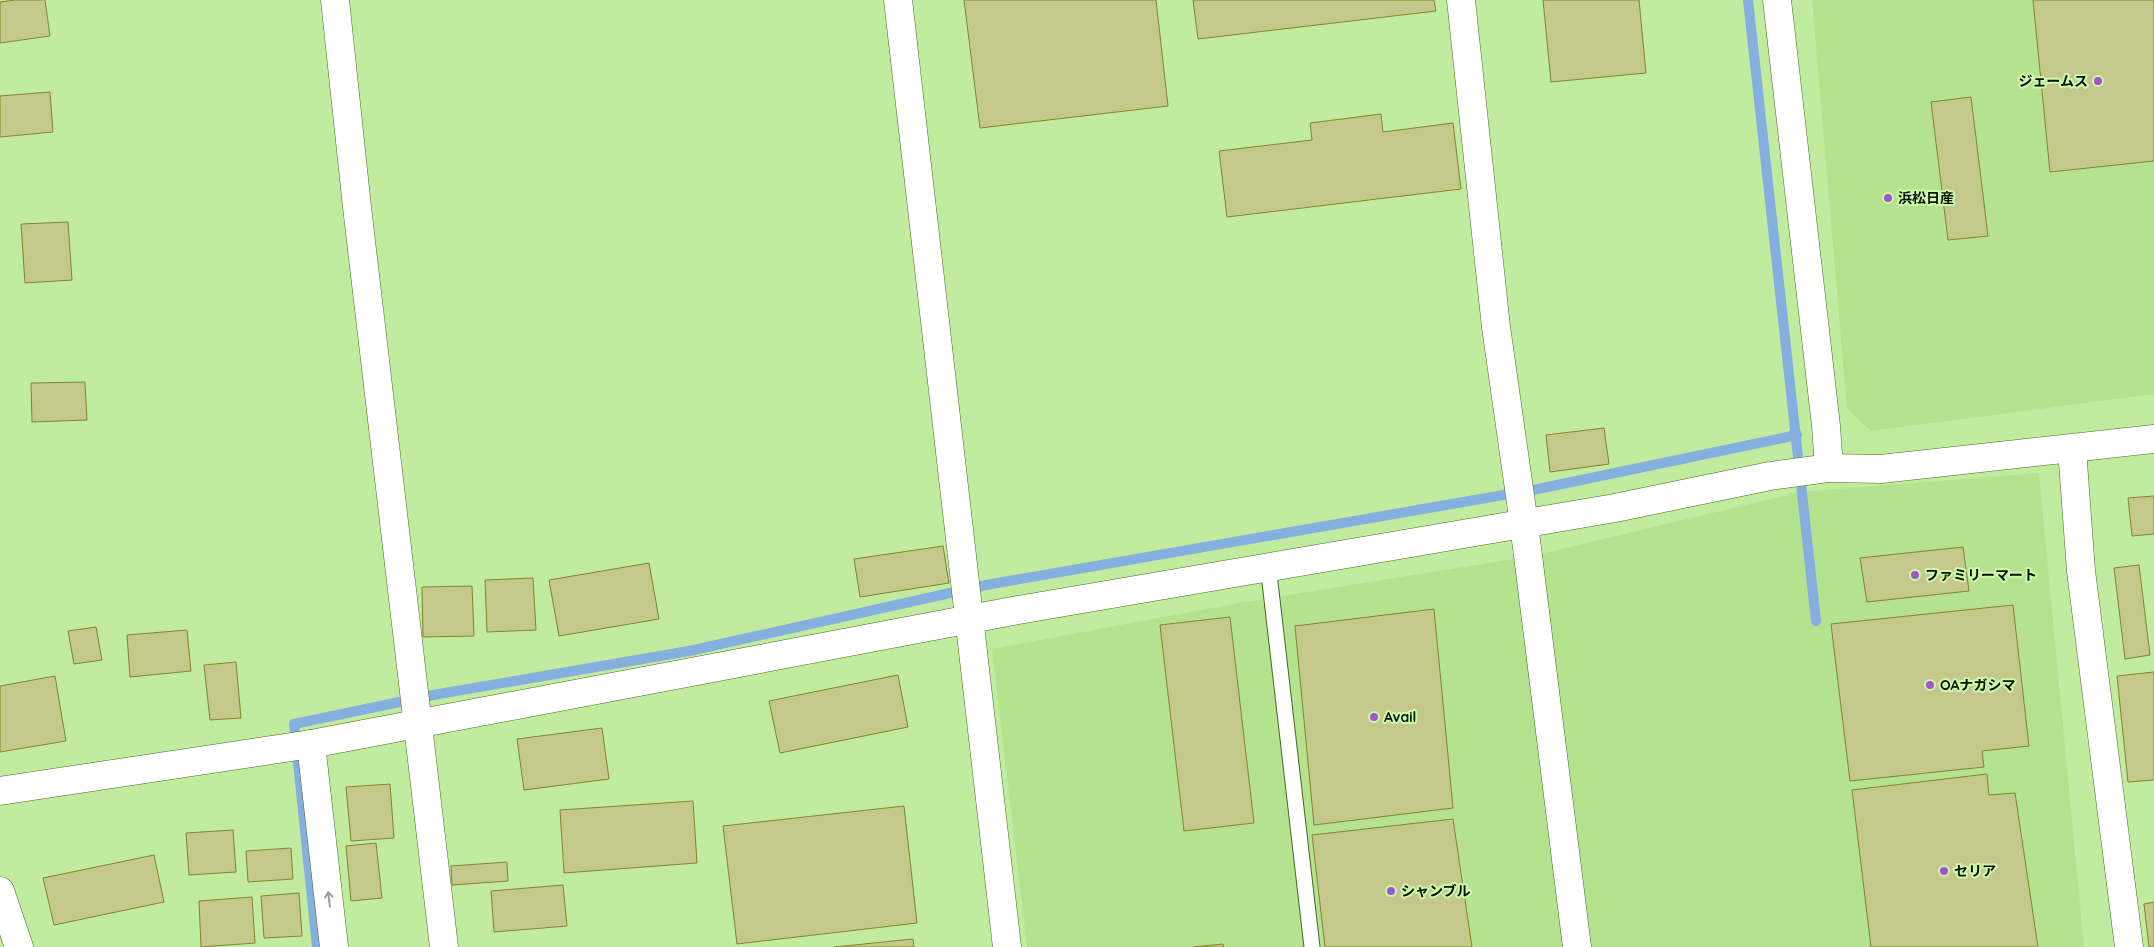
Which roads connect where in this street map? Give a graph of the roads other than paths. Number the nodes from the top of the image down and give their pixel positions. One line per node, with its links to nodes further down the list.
1 (336, 0): 13 (street)
2 (898, 0): 12 (street)
3 (1460, 0): 10 (street)
4 (1777, 0): 5 (street)
5 (1826, 426): 8 (street); 9 (street)
6 (2154, 439): 7 (street)
7 (2072, 449): 9 (street); 23 (street)
8 (1828, 468): 9 (street); 10 (street)
9 (1881, 469)
10 (1524, 524): 11 (street); 22 (street)
11 (1268, 565): 12 (street); 21 (lane)
12 (969, 619): 13 (street); 20 (street)
13 (419, 725): 14 (street); 19 (street)
14 (311, 744): 15 (street); 18 (street, one-way to 14)
15 (0, 791)
16 (0, 891): 17 (street)
17 (19, 947)
18 (334, 947)
19 (444, 947)
20 (1007, 947)
21 (1312, 947)
22 (1577, 947)
23 (2129, 947)

